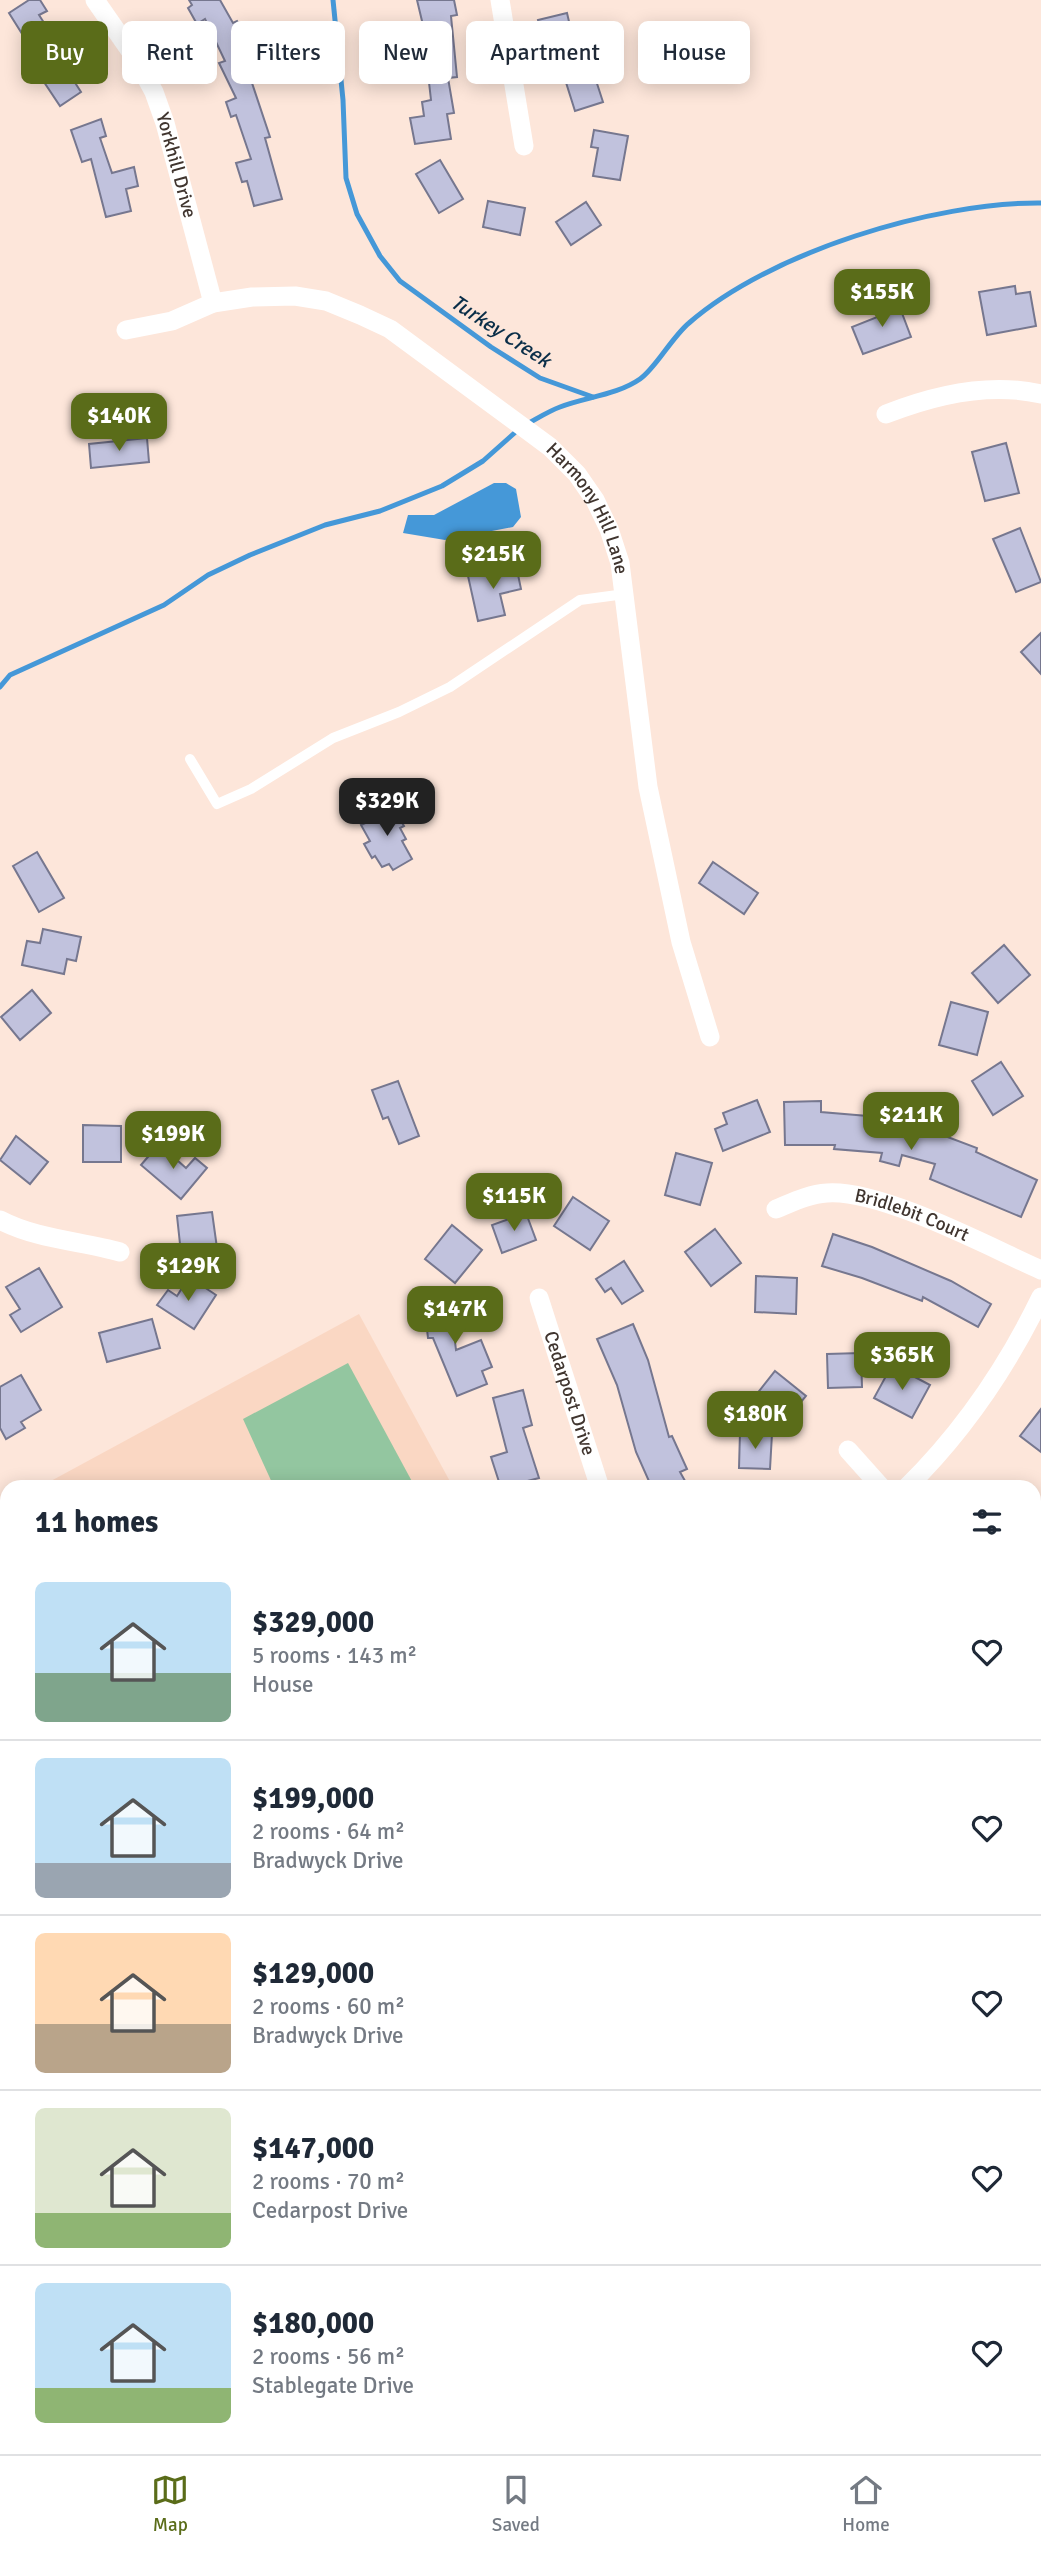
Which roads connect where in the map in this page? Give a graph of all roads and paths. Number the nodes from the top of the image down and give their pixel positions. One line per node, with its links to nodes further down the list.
1 (95, 0): 4 (street, Yorkhill Drive)
2 (500, 0): 3 (street)
3 (524, 146)
4 (213, 303): 5 (street, Harmony Hill Lane); 8 (street, Harmony Hill Lane)
5 (126, 330)
6 (1041, 394): 7 (street)
7 (886, 414)
8 (626, 594): 9 (lane); 10 (street, Harmony Hill Lane)
9 (190, 759)
10 (710, 1037)
11 (776, 1209): 14 (street, Bridlebit Court)
12 (0, 1220): 13 (street)
13 (120, 1252)
14 (1041, 1270)
15 (1041, 1297): 20 (street)
16 (539, 1298): 18 (street, Cedarpost Drive)
17 (848, 1450): 19 (street)
18 (597, 1480)
19 (875, 1480)
20 (913, 1480)

